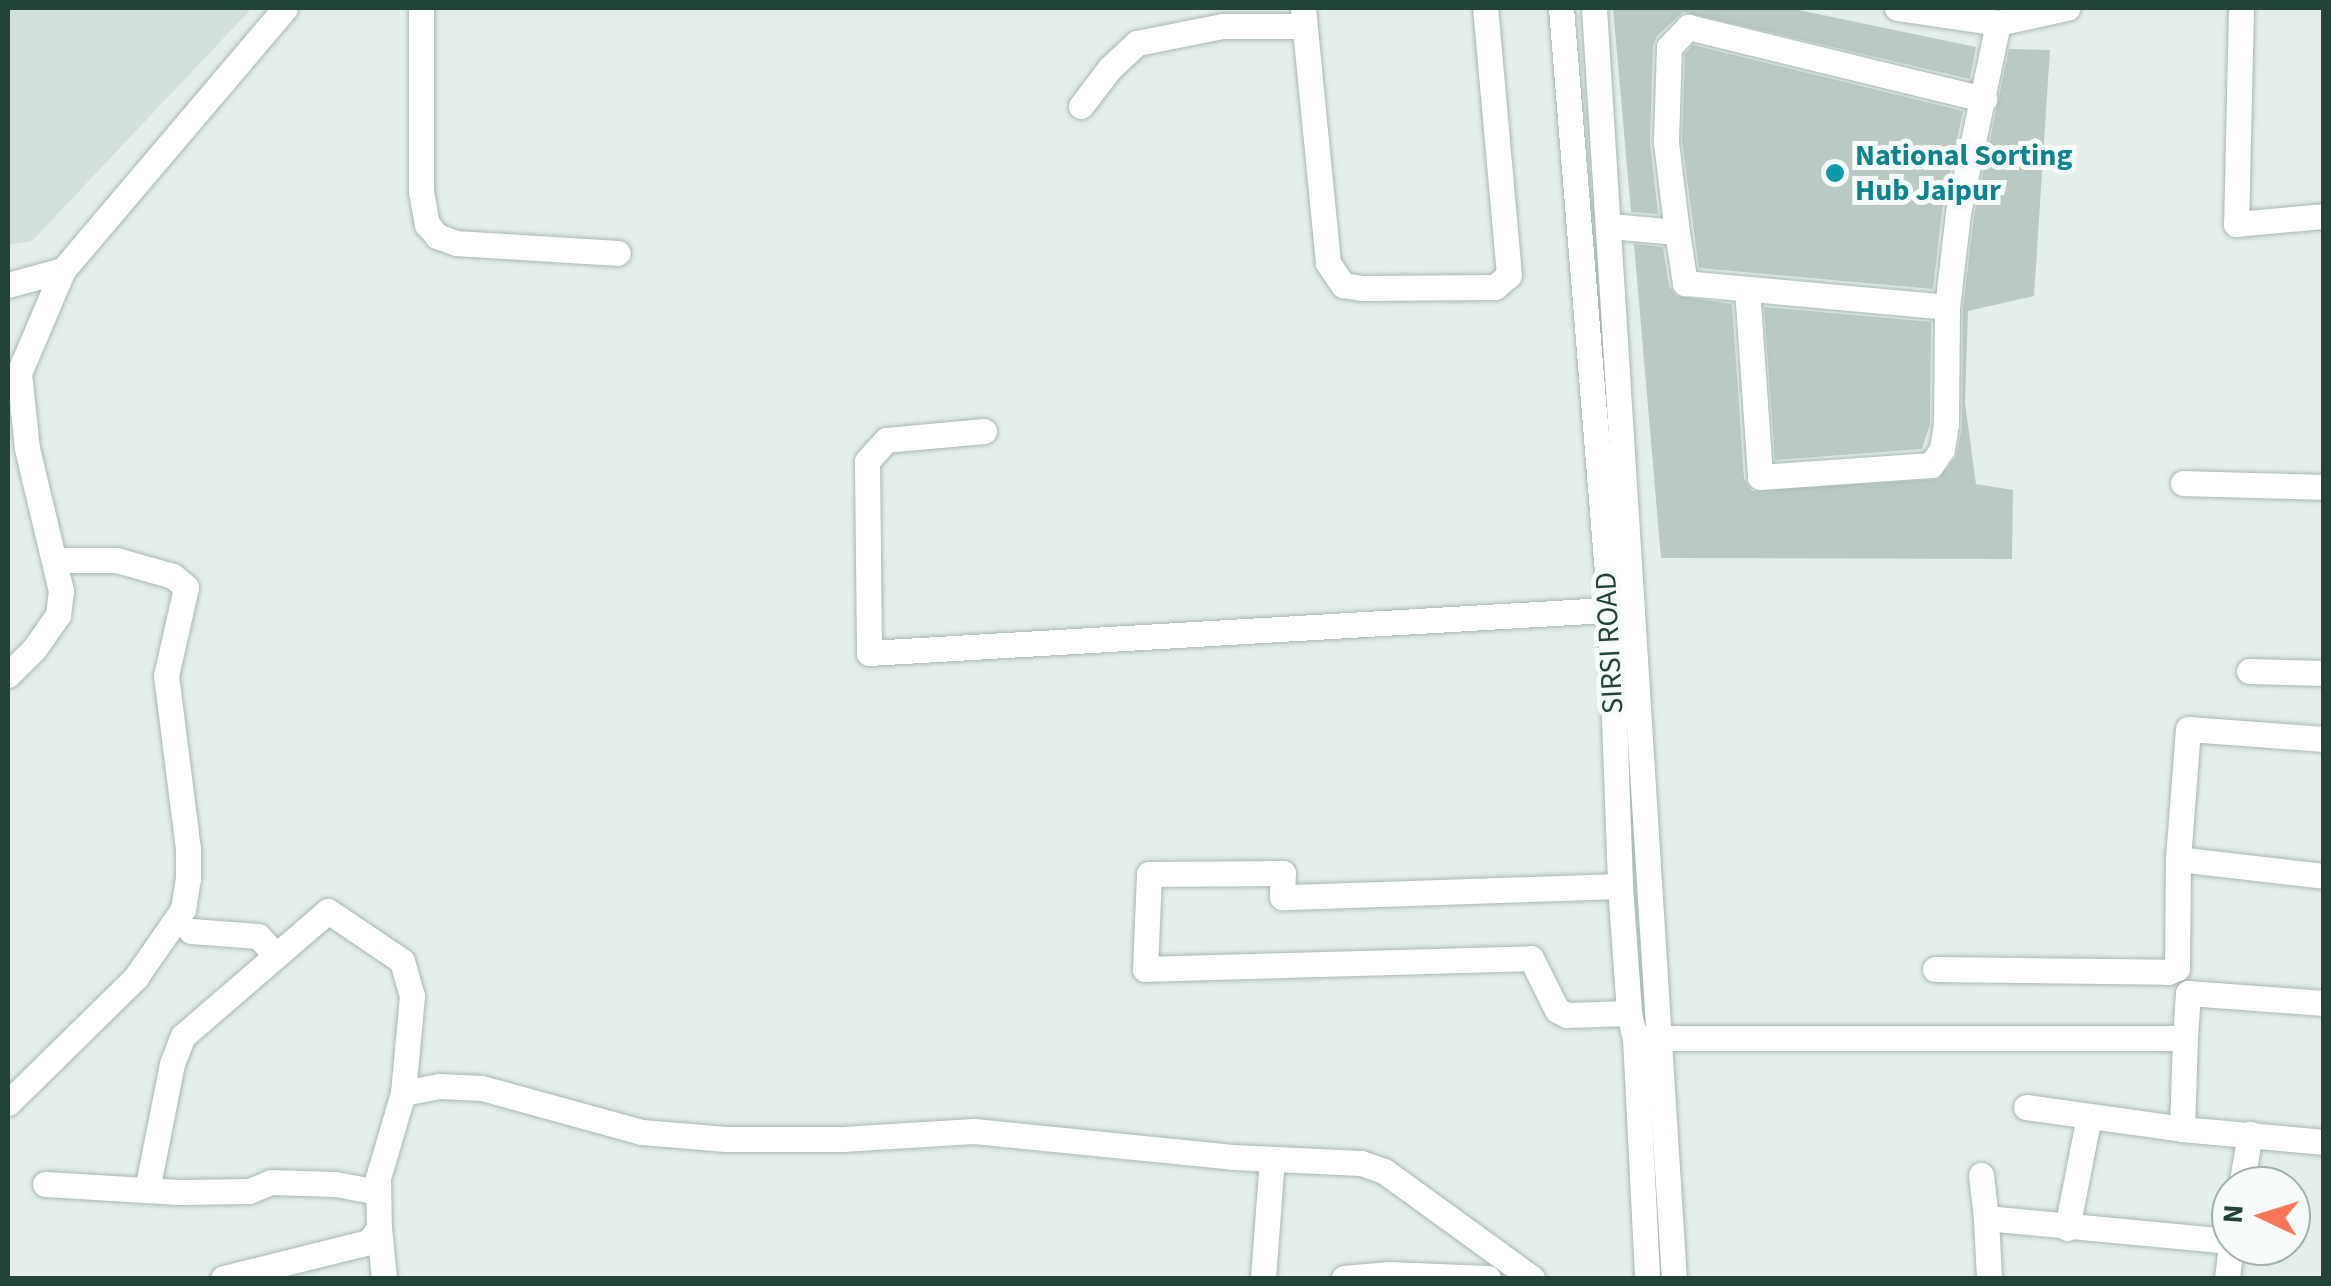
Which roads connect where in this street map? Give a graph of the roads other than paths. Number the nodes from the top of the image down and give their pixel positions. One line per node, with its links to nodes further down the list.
1 (285, 8): 17 (street)
2 (421, 8): 16 (street)
3 (1485, 8): 9 (street)
4 (1561, 8): 26 (street, SIRSI ROAD)
5 (1594, 8): 14 (street, SIRSI ROAD)
6 (1897, 8): 10 (street)
7 (2066, 8): 10 (street)
8 (2241, 8): 13 (street)
9 (1304, 17): 12 (street)
10 (1998, 23): 11 (street)
11 (1984, 99): 15 (street); 20 (street)
12 (1081, 106)
13 (2324, 216)
14 (1610, 226): 15 (street); 26 (street, SIRSI ROAD)
15 (1678, 232): 19 (street)
16 (618, 253)
17 (62, 270): 18 (street); 21 (street)
18 (8, 285)
19 (1747, 289): 20 (street); 20 (street)
20 (1947, 307)
21 (13, 368): 25 (street)
22 (984, 431): 26 (street)
23 (2183, 483): 24 (street)
24 (2324, 487)
25 (54, 560): 29 (street); 43 (street)
26 (1623, 609): 33 (street, SIRSI ROAD); 40 (street, SIRSI ROAD)
27 (2248, 671): 28 (street)
28 (2324, 672)
29 (8, 676)
30 (2324, 739): 31 (street)
31 (2178, 860): 32 (street); 36 (street)
32 (2324, 876)
33 (1620, 886): 40 (street, SIRSI ROAD); 40 (street)
34 (191, 931): 35 (street)
35 (275, 954): 42 (street); 53 (street)
36 (2177, 968): 37 (street); 38 (street)
37 (1936, 969)
38 (2188, 993): 39 (street); 41 (street)
39 (2324, 1003)
40 (1641, 1030): 41 (street); 66 (street, SIRSI ROAD); 67 (street, SIRSI ROAD)
41 (2185, 1038): 46 (street)
42 (403, 1093): 49 (street); 54 (street)
43 (8, 1102)
44 (2026, 1107): 45 (street)
45 (2088, 1116): 46 (street); 57 (street)
46 (2182, 1130): 47 (street)
47 (2250, 1134): 48 (street); 50 (street)
48 (2324, 1142)
49 (1272, 1159): 61 (street); 65 (street)
50 (2245, 1166)
51 (1981, 1175): 55 (street)
52 (46, 1184): 53 (street)
53 (148, 1190): 54 (street)
54 (378, 1192): 56 (street)
55 (1986, 1218): 57 (street); 68 (street)
56 (379, 1228): 59 (street); 60 (street)
57 (2067, 1228): 58 (street)
58 (2211, 1242)
59 (223, 1278)
60 (384, 1278)
61 (1263, 1278)
62 (1344, 1278): 63 (street)
63 (1353, 1278): 64 (street)
64 (1488, 1278)
65 (1532, 1278)
66 (1647, 1278)
67 (1674, 1278)
68 (1989, 1278)

